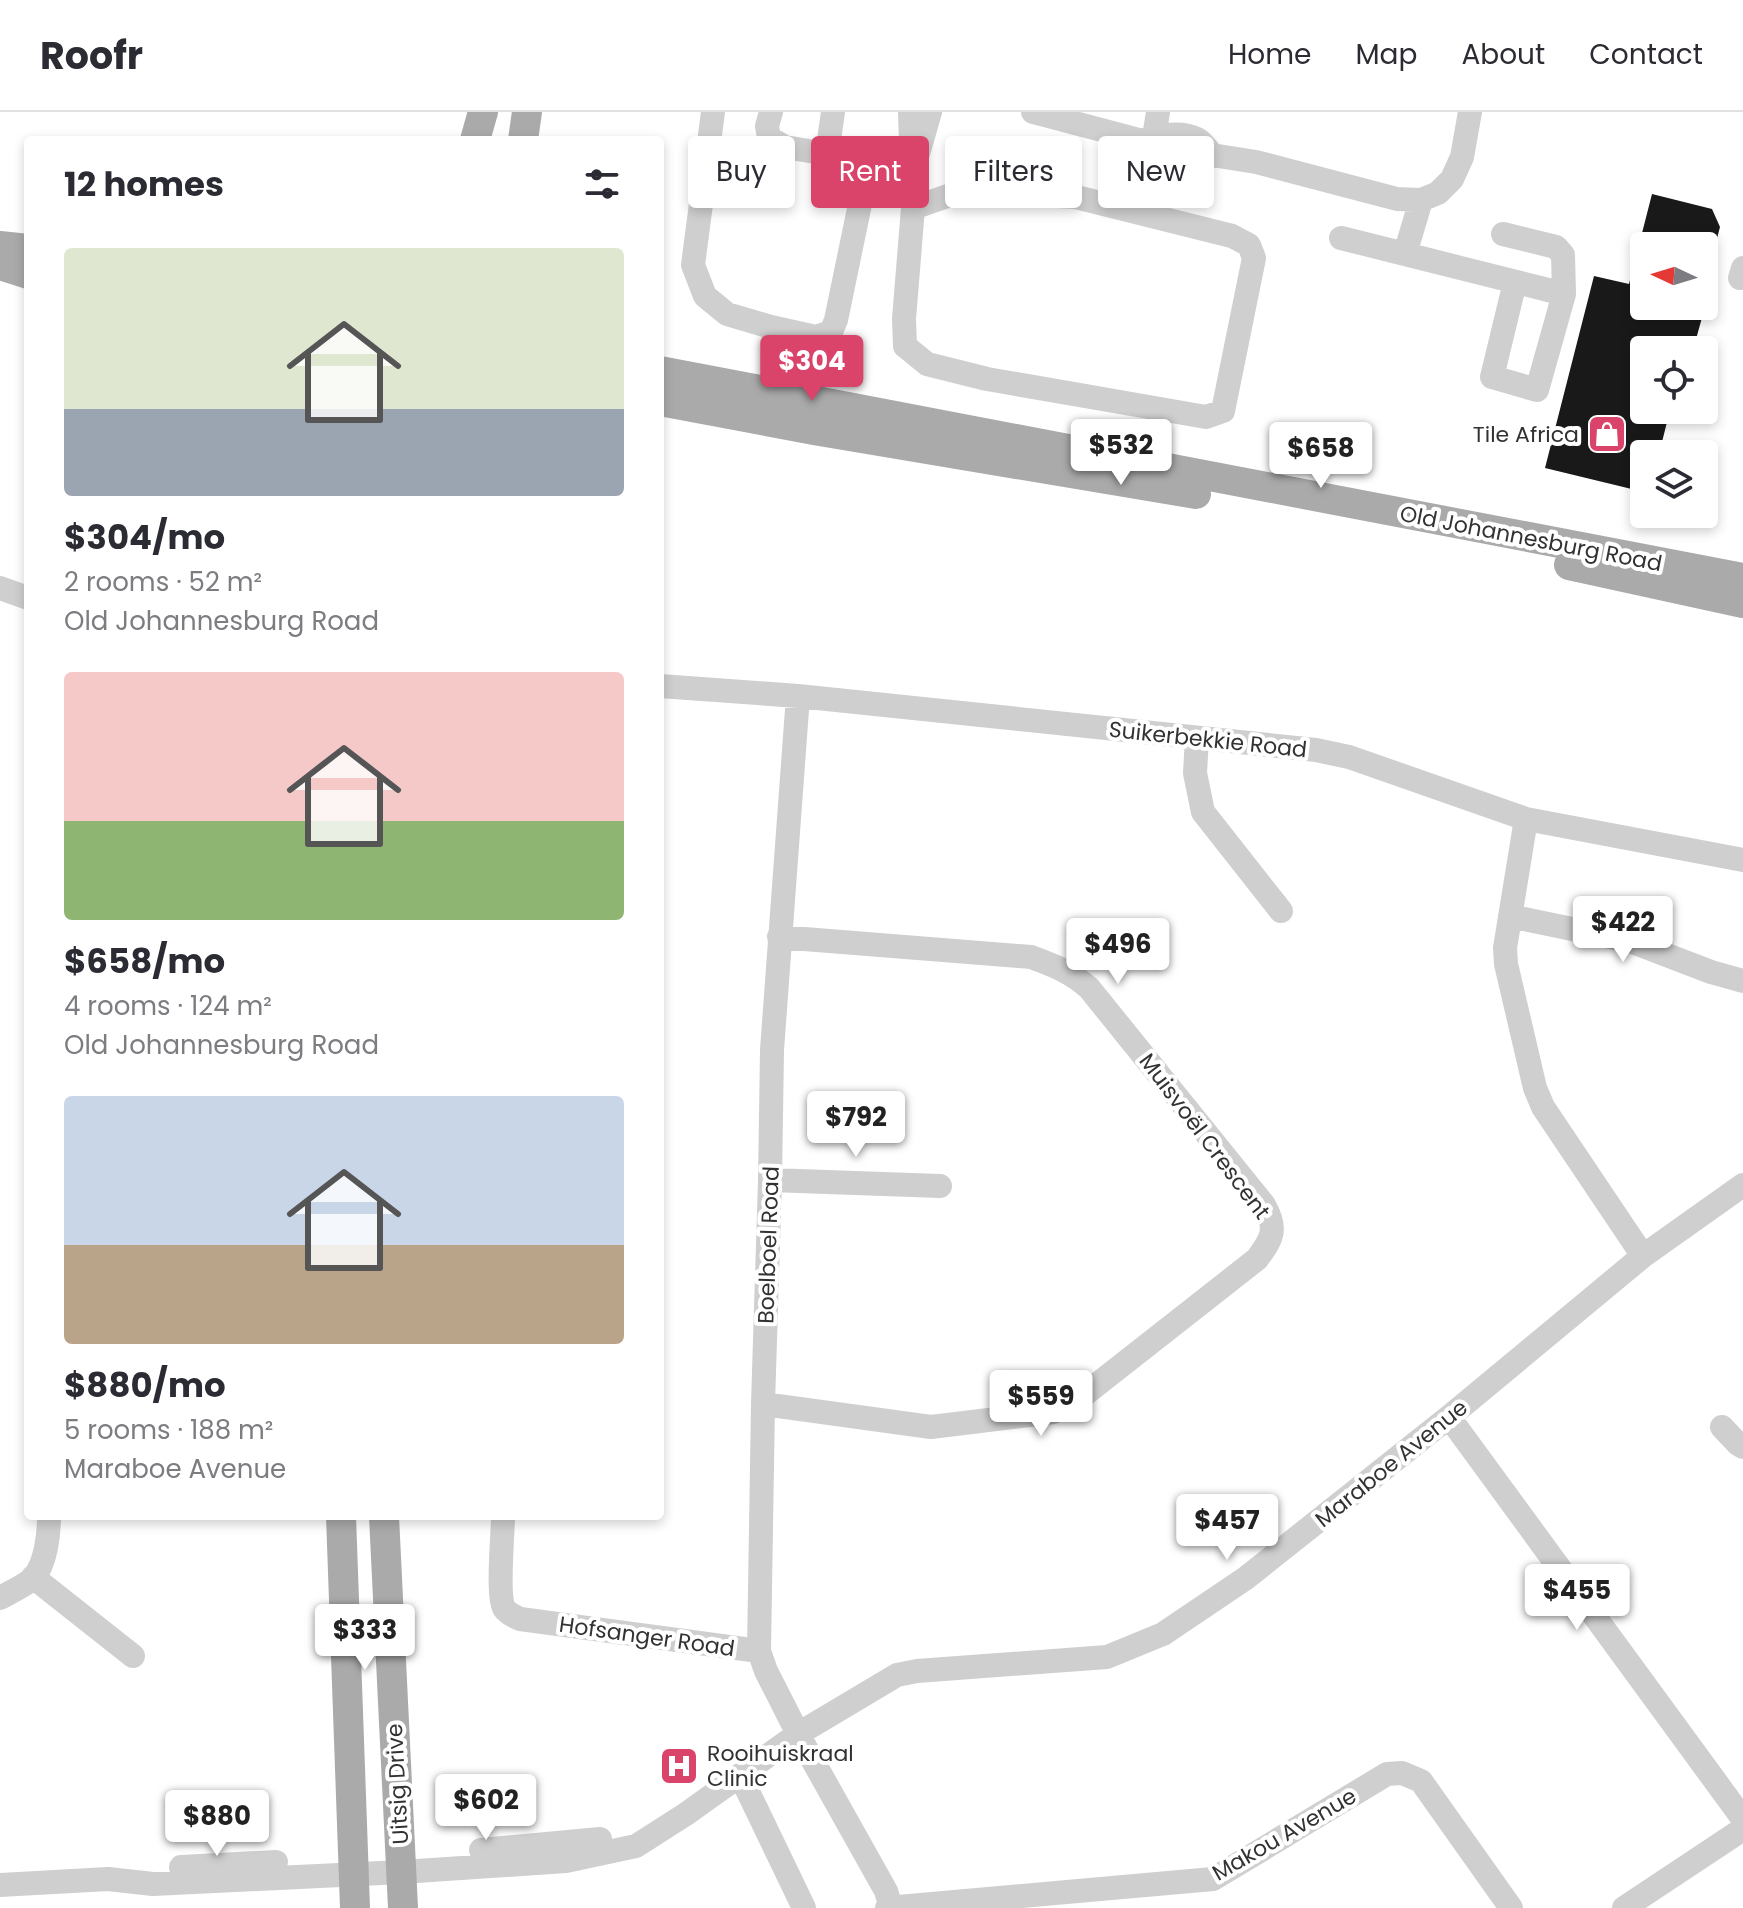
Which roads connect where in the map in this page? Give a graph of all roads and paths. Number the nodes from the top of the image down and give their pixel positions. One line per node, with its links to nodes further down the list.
1 (484, 112): 12 (main road)
2 (527, 112): 13 (main road)
3 (713, 112): 22 (street)
4 (771, 112): 19 (street)
5 (833, 112): 14 (street)
6 (910, 112): 15 (street)
7 (930, 112): 16 (street)
8 (1033, 112): 11 (street)
9 (1158, 112): 18 (street)
10 (1470, 112): 21 (street)
11 (1095, 119): 17 (street)
12 (479, 136)
13 (524, 136)
14 (830, 136)
15 (910, 136)
16 (923, 136)
17 (1140, 136)
18 (1149, 136)
19 (811, 151)
20 (1214, 155): 21 (street)
21 (1421, 200): 28 (street)
22 (859, 208)
23 (913, 208): 23 (street)
24 (1503, 234): 32 (street)
25 (1341, 238): 28 (street)
26 (0, 246): 27 (main road)
27 (24, 249)
28 (1405, 254): 31 (street)
29 (0, 265): 30 (main road)
30 (24, 273)
31 (1515, 282): 32 (street); 32 (street)
32 (1564, 294)
33 (664, 372): 36 (main road, Old Johannesburg Road)
34 (664, 402): 40 (main road, Old Johannesburg Road)
35 (1743, 570): 36 (main road)
36 (1705, 571): 37 (main road, Old Johannesburg Road)
37 (1743, 578)
38 (0, 588): 39 (street)
39 (24, 597)
40 (1743, 603)
41 (664, 686): 42 (street, Suikerbekkie Road)
42 (798, 696): 43 (street, Suikerbekkie Road); 48 (street, Boelboel Road)
43 (1197, 738): 44 (street, Suikerbekkie Road); 46 (street)
44 (1526, 819): 45 (street, Suikerbekkie Road); 47 (street)
45 (1743, 860)
46 (1281, 911)
47 (1510, 916): 49 (street); 53 (street)
48 (779, 937): 50 (street, Boelboel Road); 54 (street, Muisvoël Crescent)
49 (1743, 981)
50 (770, 1180): 52 (street); 54 (street, Boelboel Road)
51 (1743, 1185): 53 (street, Maraboe Avenue)
52 (940, 1186)
53 (1643, 1256): 55 (street, Maraboe Avenue)
54 (763, 1404): 64 (street, Boelboel Road)
55 (1449, 1417): 66 (street, Maraboe Avenue); 68 (street)
56 (1722, 1427): 57 (street)
57 (1743, 1447)
58 (49, 1520): 62 (street)
59 (341, 1520): 71 (main road, Uitsig Drive)
60 (384, 1520): 70 (main road, Uitsig Drive)
61 (503, 1520): 64 (street, Hofsanger Road)
62 (33, 1577): 63 (street); 65 (street)
63 (0, 1598)
64 (759, 1651): 66 (street, Hofsanger Road)
65 (133, 1656)
66 (798, 1734): 67 (street, Maraboe Avenue); 76 (street, Hofsanger Road)
67 (740, 1775): 70 (street, Maraboe Avenue); 75 (street)
68 (1743, 1819)
69 (1743, 1829): 78 (street)
70 (401, 1864): 71 (street, Maraboe Avenue); 74 (main road, Uitsig Drive)
71 (352, 1866): 72 (street, Maraboe Avenue); 73 (main road, Uitsig Drive)
72 (0, 1885)
73 (355, 1908)
74 (403, 1908)
75 (804, 1908)
76 (890, 1908): 77 (street, Makou Avenue)
77 (1511, 1908)
78 (1624, 1908)

